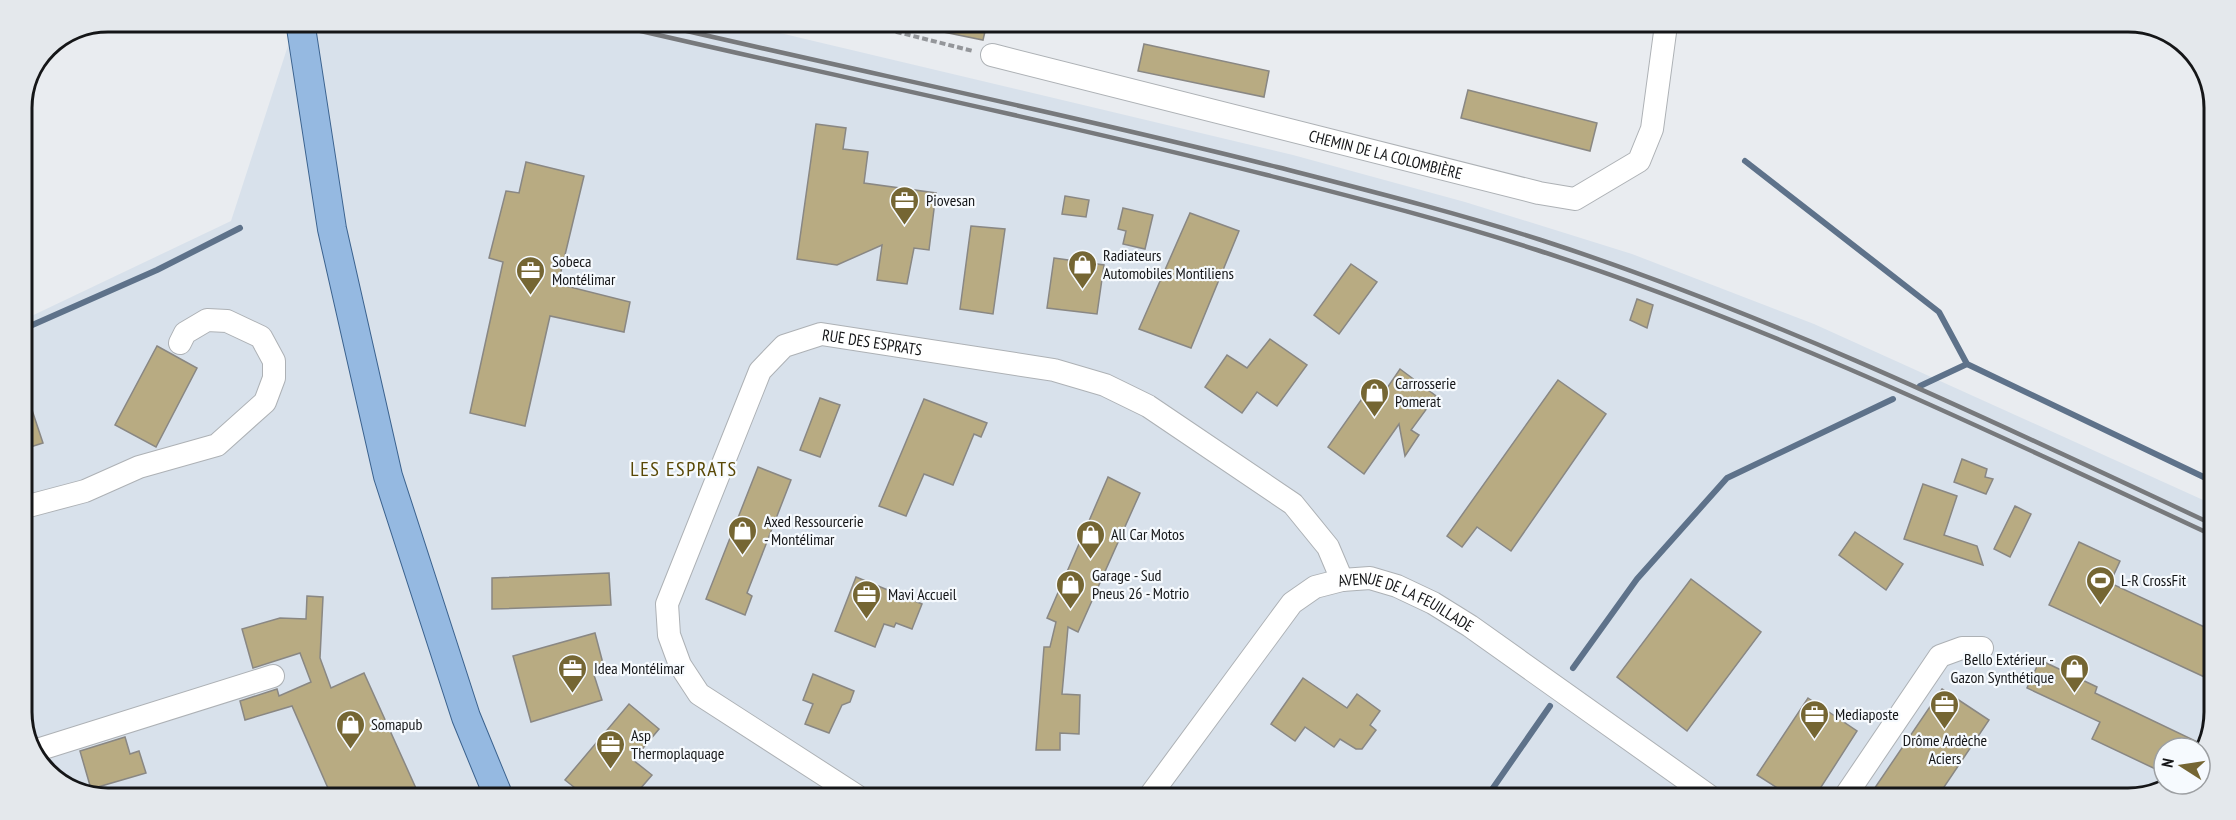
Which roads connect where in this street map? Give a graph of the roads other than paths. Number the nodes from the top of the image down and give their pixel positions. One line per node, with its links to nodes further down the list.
1 (302, 32): 10 (main road)
2 (1665, 32): 3 (street, CHEMIN DE LA COLOMBIÈRE)
3 (992, 56)
4 (180, 343): 5 (street)
5 (32, 505)
6 (1342, 580): 11 (street, RUE DES ESPRATS); 12 (street, AVENUE DE LA FEUILLADE); 13 (street, AVENUE DE LA FEUILLADE)
7 (1982, 648): 14 (street)
8 (273, 676): 9 (street)
9 (41, 749)
10 (495, 788)
11 (845, 788)
12 (1156, 788)
13 (1698, 788)
14 (1851, 788)

